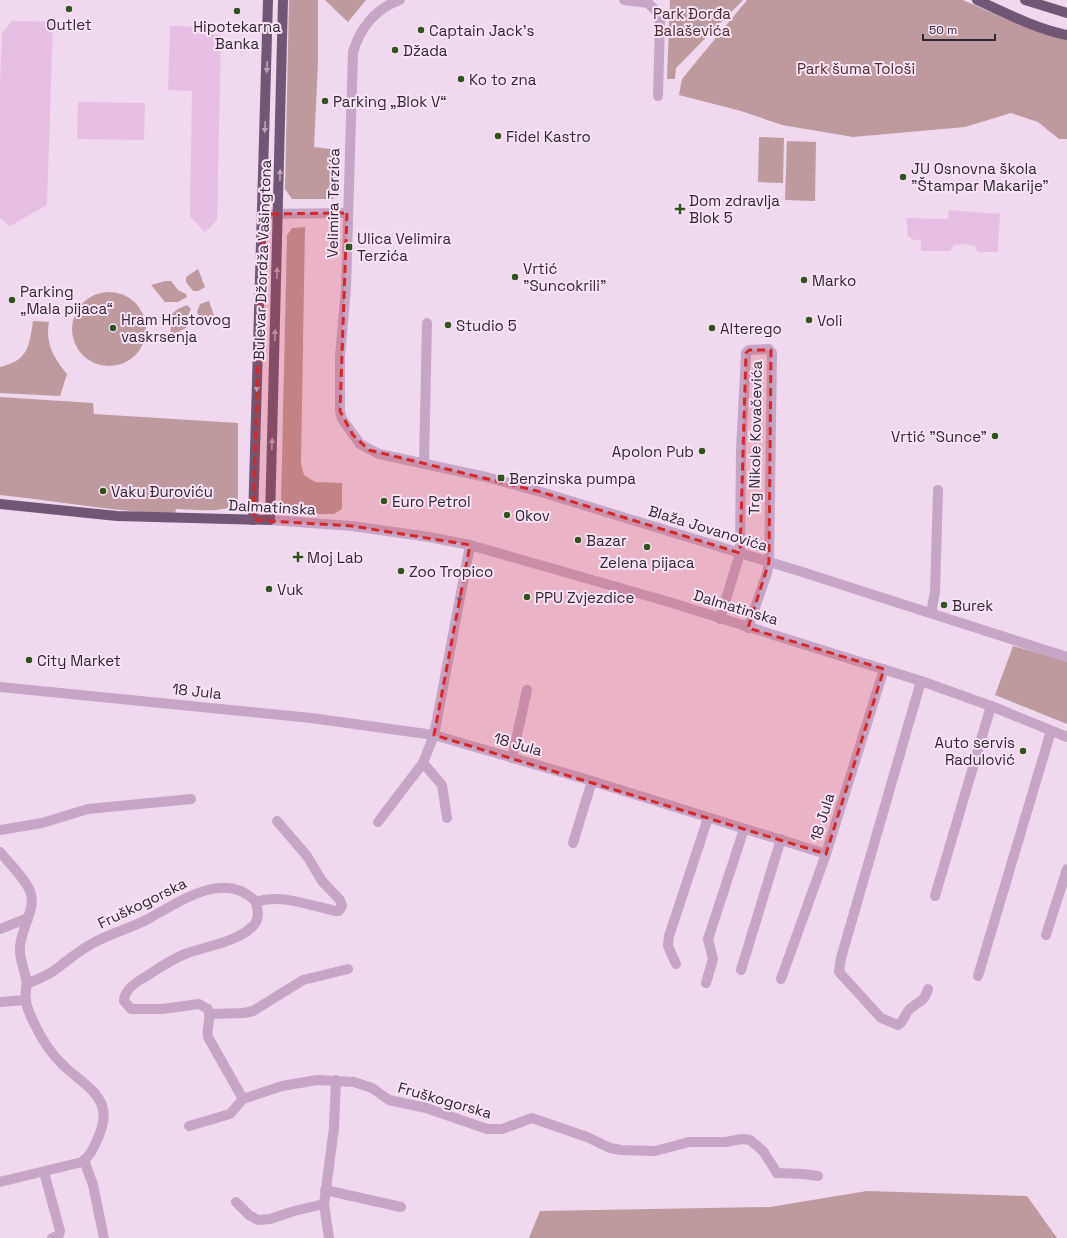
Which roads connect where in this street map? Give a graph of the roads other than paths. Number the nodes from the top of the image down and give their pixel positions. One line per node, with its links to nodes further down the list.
1 (268, 0): 11 (main road, Bulevar Džordža Vašingtona, one-way to 11)
2 (283, 0): 12 (main road, Bulevar Džordža Vašingtona, one-way to 2)
3 (400, 0): 10 (street, Velimira Terzića)
4 (624, 0): 9 (street)
5 (977, 0): 8 (main road)
6 (1025, 0): 7 (main road)
7 (1067, 13)
8 (1067, 34)
9 (658, 96)
10 (347, 213): 12 (street); 14 (street, Velimira Terzića)
11 (262, 214): 12 (street); 18 (main road, Bulevar Džordža Vašingtona, one-way to 18)
12 (279, 214): 19 (main road, Bulevar Džordža Vašingtona, one-way to 12)
13 (427, 323): 15 (street)
14 (347, 426): 15 (street, Blaža Jovanovića)
15 (424, 463): 21 (street, Blaža Jovanovića)
16 (938, 490): 23 (street)
17 (0, 504): 18 (main road, Dalmatinska)
18 (253, 520): 19 (main road, Dalmatinska)
19 (270, 520): 20 (street, Dalmatinska)
20 (470, 545): 24 (street, Dalmatinska); 33 (street, one-way to 33)
21 (740, 553): 22 (street, Blaža Jovanovića); 22 (street, Trg Nikole Kovačevića); 24 (street)
22 (768, 562): 23 (street, Blaža Jovanovića); 25 (street)
23 (931, 613): 26 (street, Blaža Jovanovića)
24 (720, 619): 25 (street, Dalmatinska)
25 (748, 628): 27 (street, Dalmatinska)
26 (1067, 657)
27 (884, 669): 28 (street, Dalmatinska); 48 (street, 18 Jula)
28 (921, 681): 31 (street, Dalmatinska); 62 (street)
29 (0, 687): 33 (street, 18 Jula)
30 (527, 690): 35 (street)
31 (991, 706): 32 (street, Dalmatinska); 50 (street)
32 (1051, 731): 34 (street, Dalmatinska); 58 (street)
33 (434, 735): 35 (street, 18 Jula); 36 (street)
34 (1067, 737)
35 (512, 758): 37 (street, 18 Jula)
36 (424, 763): 39 (street); 42 (street)
37 (592, 781): 40 (street, 18 Jula); 46 (street)
38 (191, 799): 44 (street)
39 (447, 818)
40 (708, 818): 43 (street, 18 Jula); 55 (street)
41 (277, 821): 51 (street)
42 (378, 822)
43 (744, 829): 45 (street, 18 Jula); 60 (street)
44 (0, 830)
45 (781, 839): 48 (street, 18 Jula); 57 (street)
46 (573, 843)
47 (0, 852): 52 (street)
48 (826, 854): 59 (street)
49 (1067, 869): 54 (street)
50 (935, 896)
51 (256, 902): 61 (street, Fruškogorska); 65 (street)
52 (28, 918): 53 (street); 61 (street)
53 (0, 929)
54 (1046, 935)
55 (676, 964)
56 (348, 969): 65 (street)
57 (741, 970)
58 (978, 976)
59 (781, 979)
60 (706, 983)
61 (27, 984): 63 (street)
62 (928, 989)
63 (26, 1000): 64 (street); 69 (street)
64 (0, 1002)
65 (210, 1014): 67 (street)
66 (336, 1080): 67 (street, Fruškogorska); 71 (street, Fruškogorska); 73 (street)
67 (243, 1099): 68 (street)
68 (189, 1126)
69 (84, 1160): 70 (street); 78 (street)
70 (44, 1172): 72 (street); 77 (street)
71 (818, 1176)
72 (0, 1182)
73 (325, 1190): 75 (street); 76 (street)
74 (236, 1202): 75 (street)
75 (324, 1204): 79 (street)
76 (401, 1207)
77 (52, 1238)
78 (104, 1238)
79 (329, 1238)

